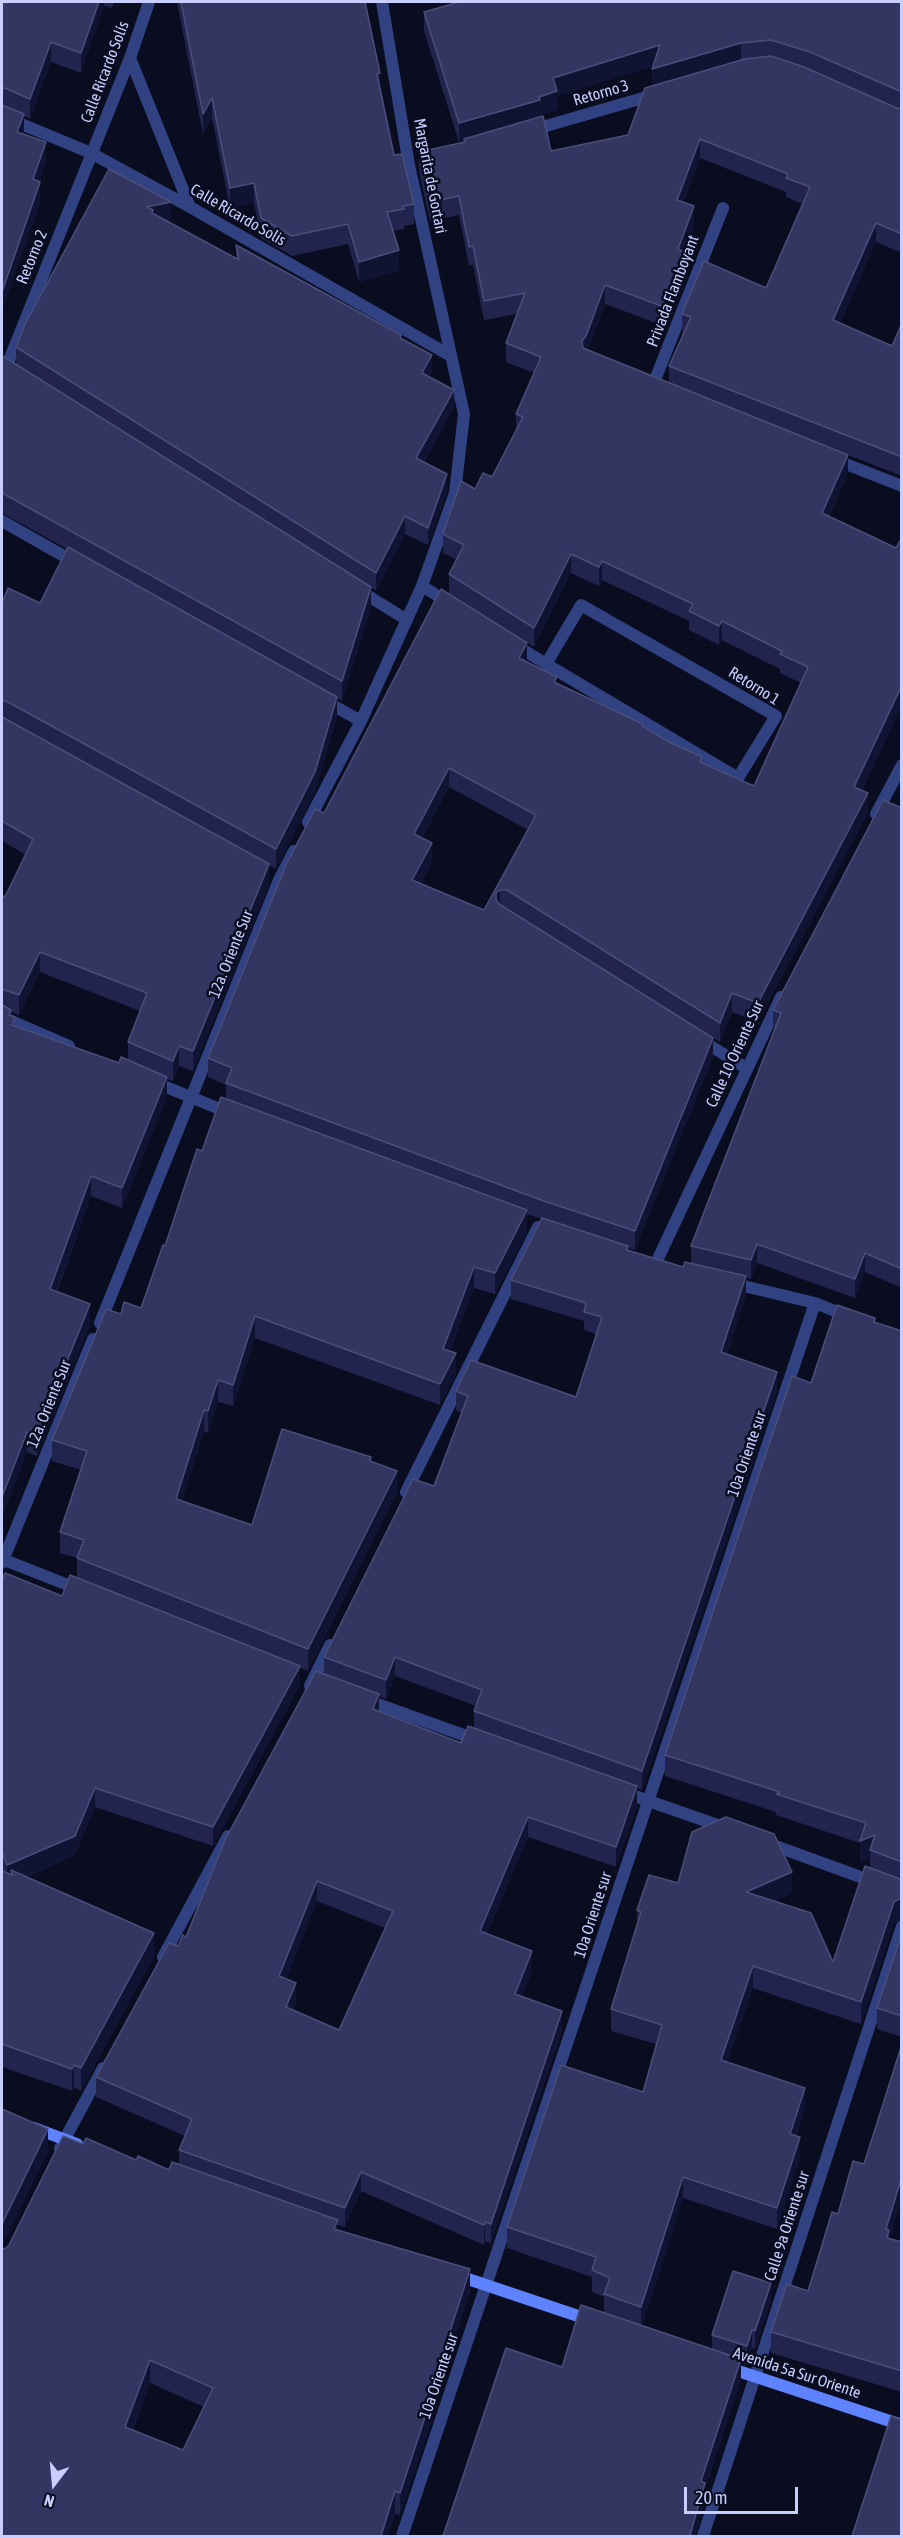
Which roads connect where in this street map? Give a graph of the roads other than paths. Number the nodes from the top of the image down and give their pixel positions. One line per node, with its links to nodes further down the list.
1 (149, 2): 3 (street, Calle Ricardo Solís)
2 (382, 2): 10 (street, Margarita de Gortari)
3 (130, 58): 7 (street, Calle Ricardo Solís); 8 (street)
4 (674, 89): 6 (street, Retorno 3)
5 (2, 116): 7 (street, Calle Ricardo Solis)
6 (524, 132)
7 (91, 153): 8 (street, Calle Ricardo Solis); 11 (street, Retorno 2)
8 (190, 207): 10 (street, Calle Ricardo Solis)
9 (723, 208): 12 (street, Privada Flamboyant)
10 (451, 356): 18 (street, 12a. Oriente Sur)
11 (26, 381)
12 (653, 386)
13 (817, 452): 14 (street)
14 (902, 486)
15 (2, 521): 16 (street)
16 (84, 567)
17 (347, 582): 20 (street)
18 (422, 586): 19 (street); 20 (street, 12a. Oriente Sur)
19 (460, 610)
20 (407, 620): 24 (street, 12a. Oriente Sur)
21 (508, 640): 22 (street, Retorno 1)
22 (546, 664): 22 (street, Retorno 1)
23 (309, 693): 24 (street)
24 (361, 721): 33 (street, 12a. Oriente Sur)
25 (902, 765): 26 (street)
26 (869, 827)
27 (789, 981): 31 (street, Calle 10 Oriente Sur)
28 (2, 1017): 30 (street)
29 (691, 1034): 31 (street)
30 (86, 1053)
31 (746, 1068): 36 (street, Calle 10 Oriente Sur)
32 (139, 1076): 33 (street)
33 (191, 1098): 34 (street); 41 (street, 12a. Oriente Sur)
34 (247, 1119)
35 (538, 1226): 40 (street)
36 (656, 1265)
37 (724, 1281): 38 (street)
38 (815, 1303): 39 (street); 48 (street, 10a Oriente sur)
39 (858, 1320)
40 (401, 1501)
41 (2, 1560): 42 (street)
42 (92, 1594)
43 (338, 1628): 45 (street)
44 (357, 1697): 46 (street)
45 (301, 1702)
46 (491, 1745)
47 (615, 1788): 48 (street)
48 (648, 1800): 50 (street); 61 (street, 10a Oriente sur)
49 (233, 1827): 54 (street)
50 (736, 1832)
51 (759, 1840): 52 (street)
52 (902, 1892)
53 (902, 1926): 64 (street, Calle 9a Oriente sur)
54 (154, 1973)
55 (109, 2056): 57 (street)
56 (22, 2123): 57 (street)
57 (64, 2139): 58 (street); 59 (street)
58 (87, 2147)
59 (54, 2160)
60 (443, 2270): 61 (street)
61 (488, 2285): 62 (street); 66 (street, 10a Oriente sur)
62 (610, 2327)
63 (711, 2361): 64 (street, Avenida 5a Sur Oriente)
64 (755, 2376): 65 (street, Avenida 5a Sur Oriente); 67 (street, Calle 9a Oriente sur)
65 (902, 2425)
66 (402, 2536)
67 (703, 2536)

